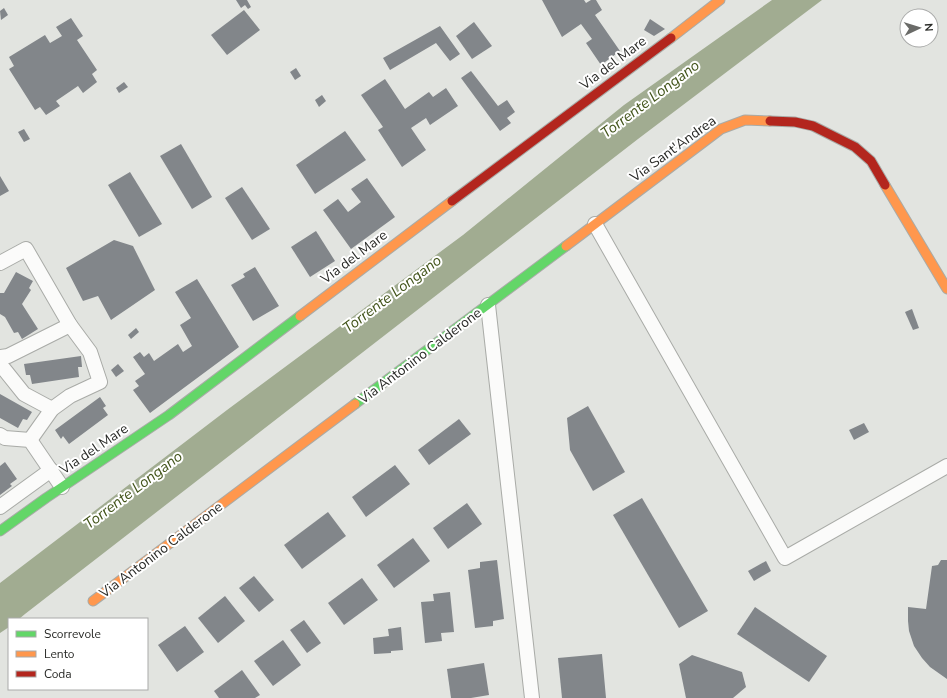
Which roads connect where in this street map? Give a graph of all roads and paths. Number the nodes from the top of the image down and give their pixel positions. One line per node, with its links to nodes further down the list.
1 (720, 0): 14 (street, Via del Mare)
2 (595, 224): 4 (street, Via Sant'Andrea); 5 (street, Via Sant'Andrea); 12 (street)
3 (0, 263): 6 (street)
4 (947, 289)
5 (488, 304): 17 (street, Via Antonino Calderone); 18 (street, Via Antonino Calderone)
6 (70, 325): 7 (street); 9 (street)
7 (0, 357)
8 (0, 364): 9 (street)
9 (52, 409): 11 (street)
10 (2, 439): 11 (street)
11 (30, 440): 13 (street)
12 (947, 466)
13 (51, 470): 14 (street); 15 (street)
14 (62, 488): 16 (street, Via del Mare)
15 (0, 507)
16 (0, 531)
17 (93, 601)
18 (532, 698)

